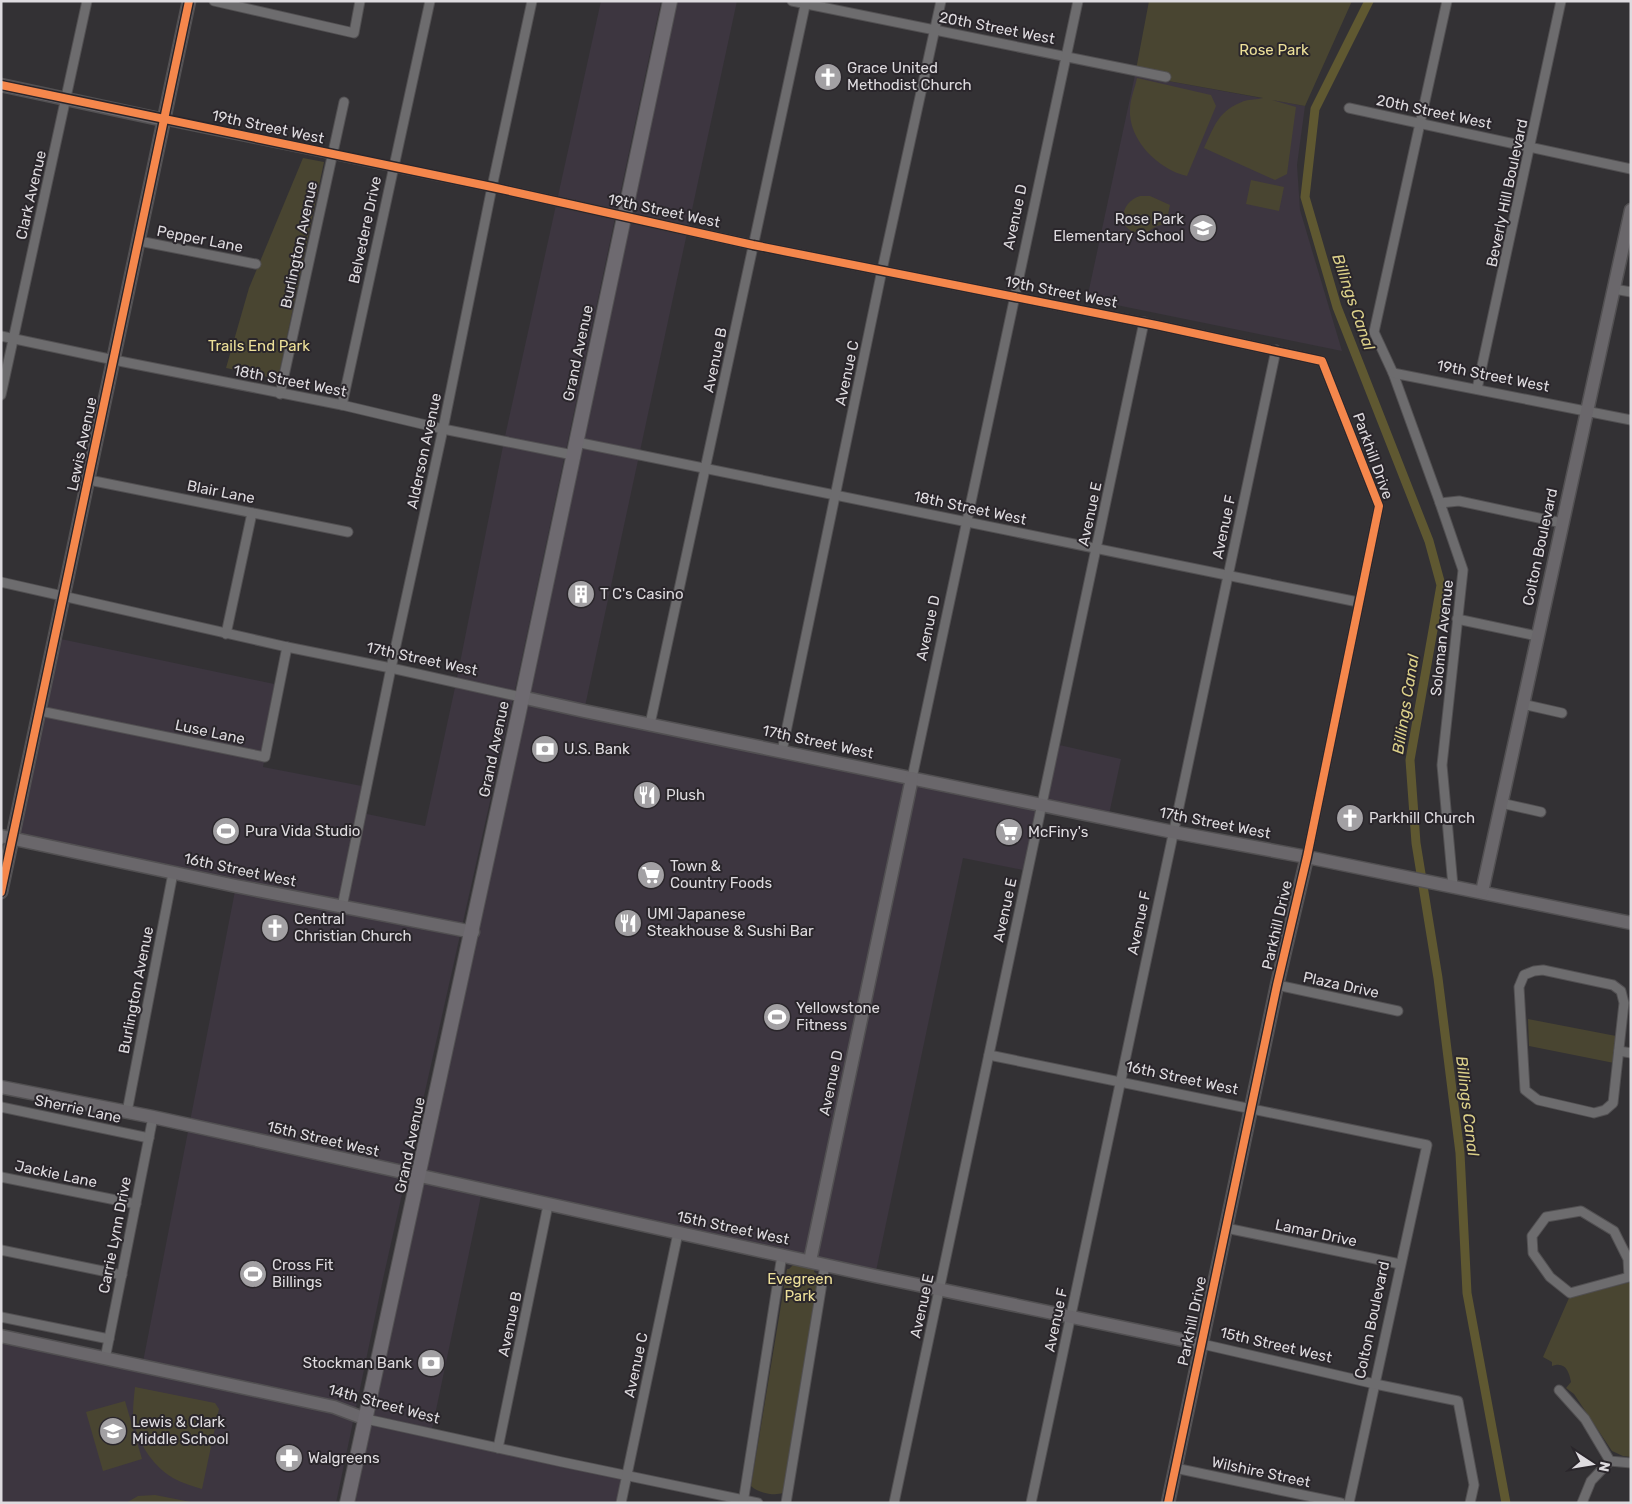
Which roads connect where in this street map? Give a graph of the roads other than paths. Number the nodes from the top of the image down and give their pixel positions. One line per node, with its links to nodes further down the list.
1 (87, 1): 18 (street, Clark Avenue)
2 (189, 1): 21 (street, Lewis Avenue)
3 (214, 1): 4 (street)
4 (360, 1)
5 (430, 1): 25 (street, Belvedere Drive)
6 (532, 1): 27 (street, Alderson Avenue)
7 (670, 1): 29 (main road, Grand Avenue)
8 (792, 1): 13 (street, 20th Street West)
9 (941, 1): 14 (street, Avenue C)
10 (1078, 1): 15 (street, Avenue D)
11 (1447, 1): 22 (street)
12 (1561, 1): 23 (street, Beverly Hill Boulevard)
13 (806, 3): 14 (street, 20th Street West); 31 (street, Avenue B)
14 (935, 29): 15 (street, 20th Street West); 33 (street, Avenue C)
15 (1066, 55): 16 (street, 20th Street West); 36 (street, Avenue D)
16 (1166, 77)
17 (1, 85): 18 (street, 19th Street West)
18 (67, 99): 21 (street, 19th Street West); 39 (street, Clark Avenue)
19 (344, 102): 24 (street, Burlington Avenue)
20 (1349, 108): 22 (street, 20th Street West)
21 (164, 120): 24 (street, 19th Street West); 30 (street, Lewis Avenue)
22 (1421, 123): 23 (street, 20th Street West); 43 (street)
23 (1531, 147): 26 (street, 20th Street West); 44 (street, Beverly Hill Boulevard)
24 (333, 155): 25 (street, 19th Street West); 45 (street, Burlington Avenue)
25 (393, 167): 27 (street, 19th Street West); 47 (street, Belvedere Drive)
26 (1631, 169)
27 (492, 187): 29 (street, 19th Street West); 50 (street, Alderson Avenue)
28 (1631, 210): 34 (street, Colton Boulevard)
29 (624, 216): 31 (street, 19th Street West); 51 (main road, Grand Avenue)
30 (138, 241): 32 (street, Pepper Lane); 41 (street, Lewis Avenue)
31 (753, 245): 33 (street, 19th Street West); 52 (street, Avenue B)
32 (256, 264)
33 (882, 270): 36 (street, 19th Street West); 54 (street, Avenue C)
34 (1614, 289): 35 (street); 48 (street, Colton Boulevard)
35 (1631, 292)
36 (1014, 297): 37 (street, 19th Street West); 57 (street, Avenue D)
37 (1144, 322): 40 (street, 19th Street West); 60 (street, Avenue E)
38 (1, 336): 39 (street, 18th Street West)
39 (13, 338): 41 (street, 18th Street West); 46 (street, Clark Avenue)
40 (1276, 350): 42 (street, 19th Street West); 61 (street, Avenue F)
41 (114, 360): 45 (street, 18th Street West); 53 (street, Lewis Avenue)
42 (1322, 361): 64 (street, Parkhill Drive)
43 (1393, 373): 44 (street, 19th Street West); 55 (street, Soloman Avenue)
44 (1477, 390): 48 (street, 19th Street West)
45 (280, 394): 47 (street, 18th Street West)
46 (1, 395)
47 (342, 405): 50 (street, 18th Street West)
48 (1587, 411): 49 (street, 19th Street West); 58 (street, Colton Boulevard)
49 (1631, 420)
50 (443, 429): 51 (street, 18th Street West); 69 (street, Alderson Avenue)
51 (575, 448): 52 (street, 18th Street West); 70 (main road, Grand Avenue)
52 (706, 468): 54 (street, 18th Street West); 74 (street, Avenue B)
53 (89, 480): 56 (street, Blair Lane); 63 (street, Lewis Avenue)
54 (836, 495): 57 (street, 18th Street West); 75 (street, Avenue C)
55 (1440, 503): 58 (street); 65 (street, Soloman Avenue)
56 (252, 513): 59 (street, Blair Lane); 66 (street)
57 (967, 522): 60 (street, 18th Street West); 76 (street, Avenue D)
58 (1562, 523): 67 (street, Colton Boulevard)
59 (348, 532)
60 (1096, 548): 61 (street, 18th Street West); 78 (street, Avenue E)
61 (1228, 575): 64 (street, 18th Street West); 80 (street, Avenue F)
62 (1, 582): 63 (street, 17th Street West)
63 (64, 597): 66 (street, 17th Street West); 72 (street, Lewis Avenue)
64 (1358, 602): 82 (street, Parkhill Drive)
65 (1457, 619): 67 (street); 84 (street, Soloman Avenue)
66 (226, 634): 68 (street, 17th Street West)
67 (1537, 636): 71 (street, Colton Boulevard)
68 (287, 647): 69 (street, 17th Street West); 72 (street, Luse Lane)
69 (391, 668): 70 (street, 17th Street West); 87 (street, Alderson Avenue)
70 (521, 696): 74 (street, 17th Street West); 89 (main road, Grand Avenue)
71 (1522, 704): 73 (street); 77 (street, Colton Boulevard)
72 (40, 711): 81 (street, Lewis Avenue)
73 (1562, 713)
74 (650, 724): 75 (street, 17th Street West)
75 (782, 751): 76 (street, 17th Street West)
76 (912, 778): 78 (street, 17th Street West); 113 (street, Avenue D)
77 (1501, 803): 79 (street); 86 (street, Colton Boulevard)
78 (1042, 805): 80 (street, 17th Street West); 96 (street, Avenue E)
79 (1541, 812)
80 (1173, 832): 82 (street, 17th Street West); 97 (street, Avenue F)
81 (7, 837): 83 (street, 16th Street West); 85 (street, Lewis Avenue)
82 (1307, 857): 84 (street, 17th Street West); 90 (street, Parkhill Drive)
83 (173, 873): 87 (street, 16th Street West); 101 (street, Burlington Avenue)
84 (1452, 886): 86 (street, 17th Street West)
85 (1, 892)
86 (1482, 892): 88 (street, 17th Street West)
87 (342, 907): 89 (street, 16th Street West)
88 (1631, 924)
89 (473, 932): 106 (main road, Grand Avenue)
90 (1278, 985): 91 (street, Plaza Drive); 100 (street, Parkhill Drive)
91 (1398, 1011)
92 (1620, 1040): 93 (street); 94 (street); 94 (street)
93 (1631, 1042)
94 (1619, 1051): 95 (street)
95 (1631, 1053)
96 (989, 1055): 97 (street, 16th Street West); 118 (street, Avenue E)
97 (1120, 1082): 100 (street, 16th Street West); 119 (street, Avenue F)
98 (1, 1087): 101 (street, 15th Street West)
99 (1, 1107): 103 (street, Sherrie Lane)
100 (1251, 1109): 104 (street, 16th Street West); 109 (street, Parkhill Drive)
101 (126, 1112): 102 (street, 15th Street West)
102 (152, 1117): 103 (street, Carrie Lynn Drive); 106 (street, 15th Street West)
103 (149, 1138): 107 (street, Carrie Lynn Drive)
104 (1427, 1145): 114 (street, Colton Boulevard)
105 (1, 1177): 107 (street, Jackie Lane)
106 (420, 1177): 108 (street, 15th Street West); 127 (main road, Grand Avenue)
107 (136, 1204): 116 (street, Carrie Lynn Drive)
108 (548, 1205): 110 (street, 15th Street West); 128 (street, Avenue B)
109 (1226, 1228): 114 (street, Lamar Drive); 123 (street, Parkhill Drive)
110 (678, 1233): 112 (street, 15th Street West); 132 (street, Avenue C)
111 (1, 1250): 116 (street)
112 (782, 1255): 113 (street, 15th Street West); 133 (street)
113 (810, 1261): 115 (street, 15th Street West)
114 (1400, 1264): 125 (street, Colton Boulevard)
115 (825, 1265): 118 (street, 15th Street West); 137 (street)
116 (122, 1275): 122 (street, Carrie Lynn Drive)
117 (1630, 1277): 117 (street)
118 (940, 1290): 119 (street, 15th Street West); 138 (street, Avenue E)
119 (1071, 1316): 123 (street, 15th Street West); 139 (street, Avenue F)
120 (1, 1317): 122 (street)
121 (1, 1336): 124 (street, 14th Street West)
122 (109, 1339): 124 (street, Carrie Lynn Drive)
123 (1202, 1344): 125 (street, 15th Street West); 131 (street, Parkhill Drive)
124 (105, 1359): 127 (street, 14th Street West)
125 (1375, 1384): 142 (street, Colton Boulevard); 143 (street, 15th Street West)
126 (1559, 1390): 129 (street)
127 (366, 1419): 128 (street, 14th Street West); 134 (main road, Grand Avenue)
128 (498, 1448): 132 (street, 14th Street West)
129 (1610, 1461): 130 (street); 144 (street)
130 (1631, 1463)
131 (1175, 1468): 140 (street, Parkhill Drive); 141 (street, Wilshire Street)
132 (627, 1476): 133 (street, 14th Street West); 135 (street, Avenue C)
133 (743, 1501): 136 (street, 14th Street West)
134 (347, 1503)
135 (621, 1503)
136 (758, 1503)
137 (786, 1503)
138 (894, 1503)
139 (1030, 1503)
140 (1168, 1503)
141 (1341, 1503)
142 (1349, 1503)
143 (1470, 1503)
144 (1582, 1503)

